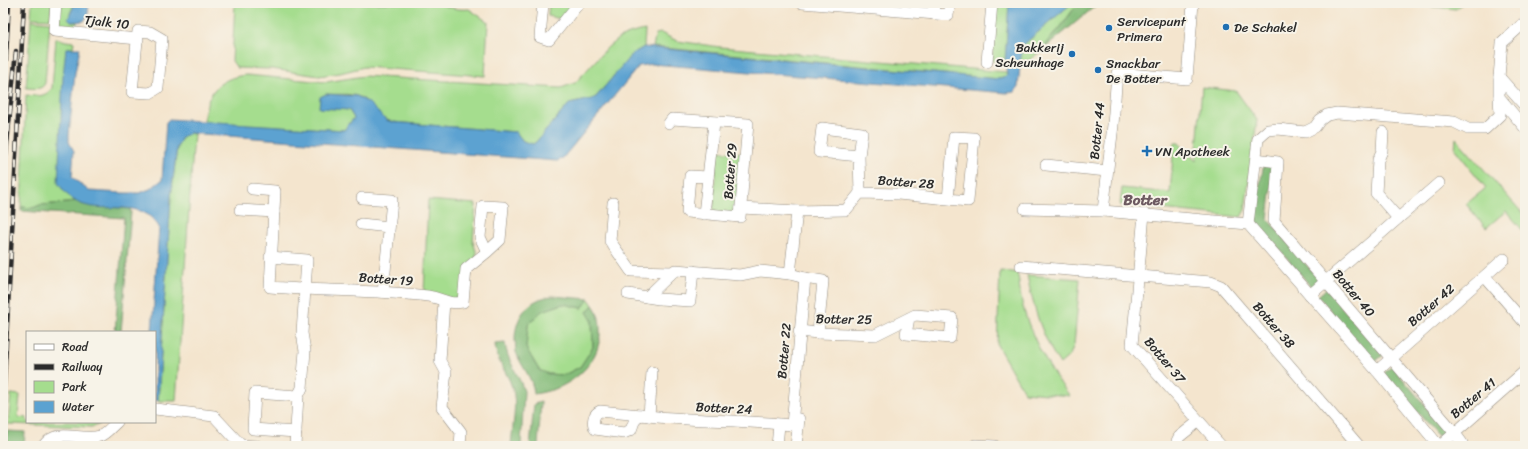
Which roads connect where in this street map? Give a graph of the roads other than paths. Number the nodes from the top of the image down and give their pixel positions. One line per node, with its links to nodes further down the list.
1 (56, 3): 13 (street, Tjalk 10)
2 (543, 3): 10 (street)
3 (579, 3): 12 (street)
4 (802, 3): 8 (street)
5 (950, 3): 9 (street)
6 (992, 3): 14 (street)
7 (1194, 3): 27 (street, Botter 44)
8 (841, 5): 9 (street)
9 (933, 8)
10 (542, 19): 12 (street); 12 (street)
11 (1525, 22): 15 (street)
12 (562, 23)
13 (138, 35): 13 (street)
14 (987, 62)
15 (1499, 78): 16 (street); 17 (street)
16 (1499, 98): 18 (street); 19 (street)
17 (1525, 106)
18 (1514, 115): 19 (street); 22 (street)
19 (1500, 116): 25 (street)
20 (670, 122): 21 (street, Botter 29)
21 (714, 122): 28 (street, Botter 29); 35 (street, Botter 29)
22 (1525, 128)
23 (1383, 132): 43 (street)
24 (859, 156): 31 (street, Botter 28)
25 (1256, 159): 45 (street); 57 (street, Botter 40)
26 (1046, 165): 27 (street, Botter 44)
27 (1107, 171): 39 (street, Botter 44)
28 (708, 177): 41 (street, Botter 29); 41 (street, Botter 29)
29 (1439, 183): 43 (street)
30 (252, 188): 40 (street, Botter 19)
31 (860, 193): 33 (street, Botter 28); 38 (street, Botter 28)
32 (362, 198): 46 (street)
33 (948, 199): 33 (street, Botter 28)
34 (613, 203): 52 (street)
35 (741, 208): 38 (street, Botter 28); 41 (street, Botter 29)
36 (1025, 209): 39 (street)
37 (240, 210): 40 (street)
38 (797, 211): 53 (street)
39 (1103, 211): 42 (street)
40 (274, 212): 48 (street, Botter 19)
41 (704, 214)
42 (1144, 214): 45 (street); 54 (street)
43 (1398, 218): 57 (street)
44 (361, 224): 46 (street)
45 (1248, 224): 61 (street)
46 (389, 227): 59 (street)
47 (487, 252): 63 (street, Botter 19)
48 (270, 257): 58 (street, Botter 19); 58 (street)
49 (1504, 259): 55 (street, Botter 42)
50 (1021, 266): 54 (street, Botter 38)
51 (692, 271): 52 (street); 53 (street); 62 (street)
52 (672, 272): 62 (street)
53 (790, 274): 56 (street)
54 (1139, 276): 73 (street, Botter 37); 89 (street, Botter 38)
55 (1485, 277): 65 (street); 67 (street, Botter 42)
56 (805, 278): 66 (street, Botter 22); 66 (street, Botter 22)
57 (1326, 281): 61 (street); 67 (street, Botter 40)
58 (305, 289): 59 (street, Botter 19); 71 (street)
59 (383, 292): 63 (street, Botter 19)
60 (628, 294): 62 (street)
61 (1310, 295): 68 (street)
62 (647, 297)
63 (444, 301): 83 (street)
64 (909, 318): 66 (street, Botter 25)
65 (1525, 324)
66 (808, 332): 76 (street, Botter 22)
67 (1391, 359): 68 (street, Botter 42); 78 (street, Botter 40)
68 (1377, 371): 90 (street)
69 (652, 372): 75 (street, Botter 24)
70 (1525, 372): 78 (street, Botter 41)
71 (298, 396): 77 (street); 77 (street)
72 (156, 409): 81 (street)
73 (1199, 421): 79 (street, Botter 37); 88 (street)
74 (116, 423): 80 (street)
75 (779, 425): 76 (street, Botter 24); 84 (street)
76 (795, 426): 85 (street, Botter 22)
77 (296, 432): 82 (street)
78 (1454, 432): 90 (street, Botter 41); 91 (street, Botter 40)
79 (1215, 444)
80 (43, 446)
81 (256, 446)
82 (295, 446)
83 (460, 446)
84 (777, 446)
85 (796, 446)
86 (975, 446): 87 (street)
87 (995, 446)
88 (1179, 446)
89 (1359, 446)
90 (1440, 446)
91 (1462, 446)

